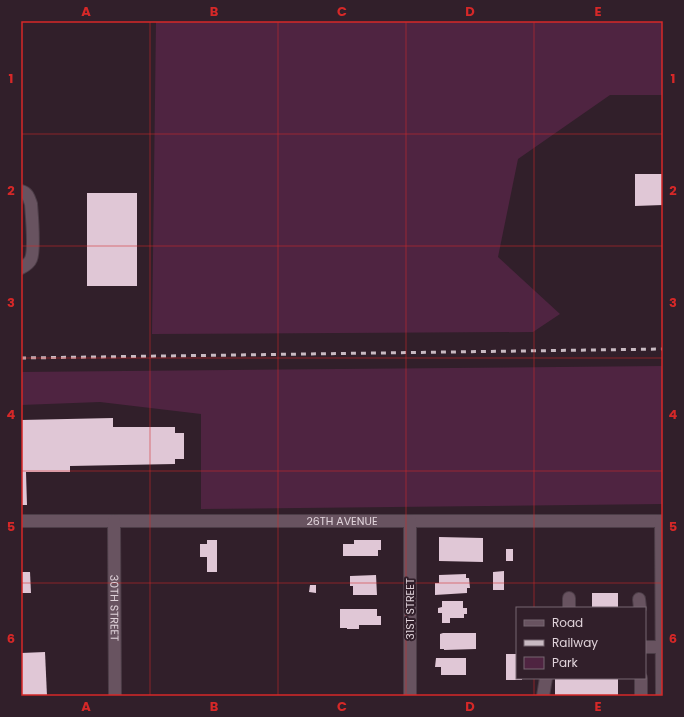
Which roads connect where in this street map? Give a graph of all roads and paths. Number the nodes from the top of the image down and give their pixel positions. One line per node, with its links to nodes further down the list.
1 (21, 191): 2 (street)
2 (21, 268)
3 (21, 521): 4 (street, 26TH AVENUE)
4 (114, 521): 5 (street, 26TH AVENUE); 11 (street, 30TH STREET)
5 (410, 521): 6 (street, 26TH AVENUE); 12 (street, 31ST STREET)
6 (662, 521): 8 (street)
7 (646, 647): 8 (street)
8 (662, 647): 15 (street)
9 (546, 679): 13 (street)
10 (641, 679): 14 (street)
11 (115, 696)
12 (410, 696)
13 (543, 696)
14 (641, 696)
15 (662, 696)

